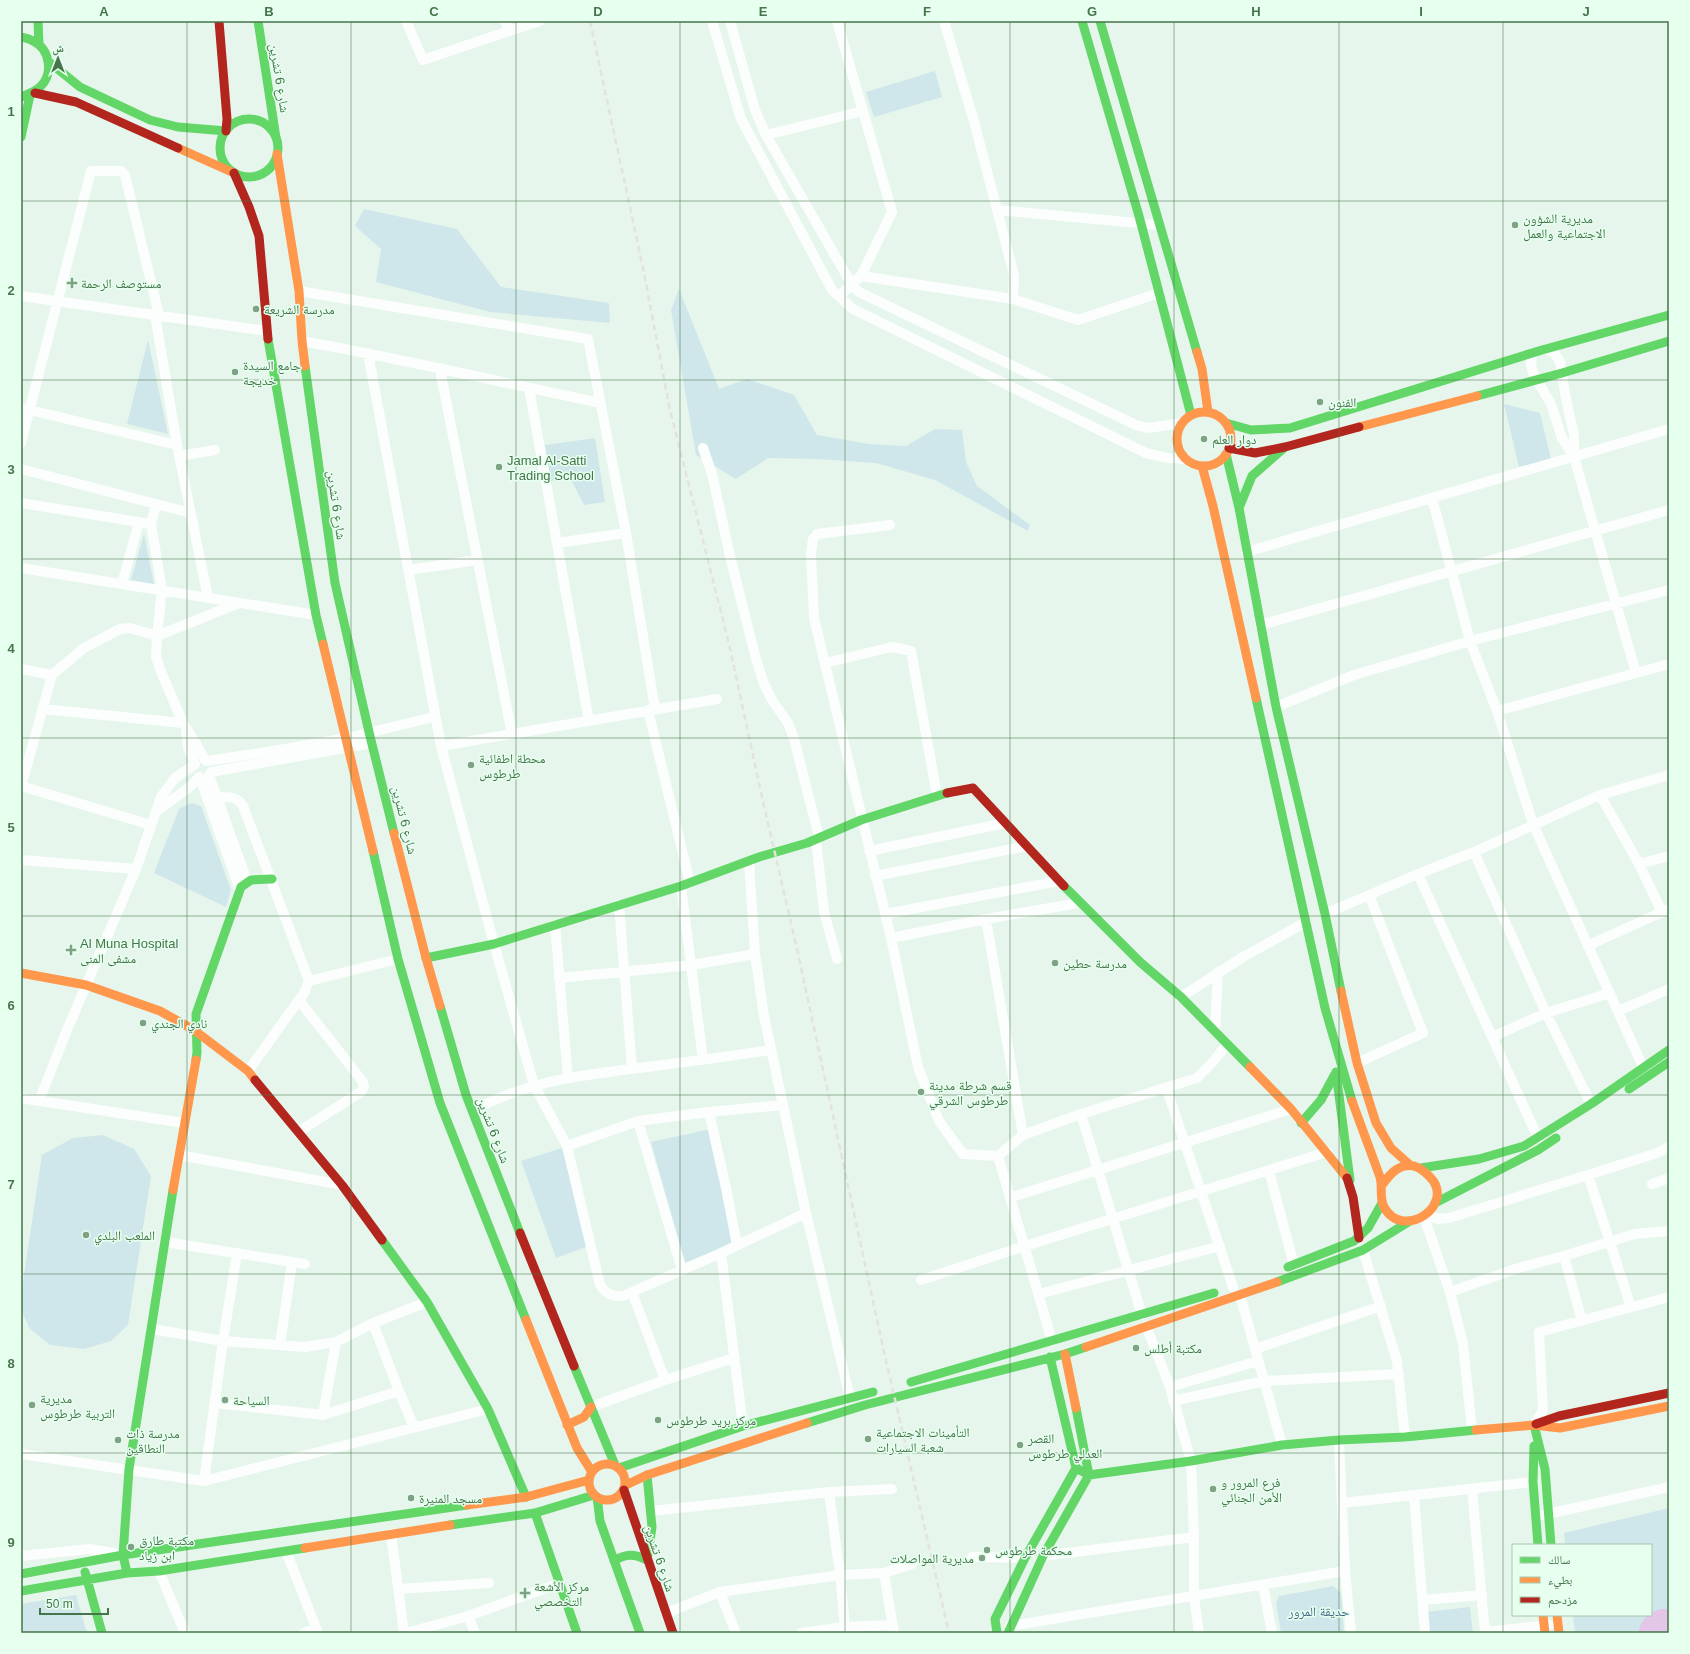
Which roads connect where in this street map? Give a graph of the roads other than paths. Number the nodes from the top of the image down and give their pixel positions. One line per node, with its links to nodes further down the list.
1 (38, 21): 15 (main road)
2 (219, 21): 19 (main road)
3 (258, 21): 22 (main road, شارع 6 تشرين)
4 (406, 21): 13 (street)
5 (505, 21): 13 (street)
6 (540, 21): 13 (street)
7 (712, 21): 33 (street)
8 (730, 21): 20 (street)
9 (837, 21): 18 (street)
10 (944, 21): 25 (street)
11 (1082, 21): 26 (main road)
12 (1100, 21): 27 (main road)
13 (508, 31)
14 (21, 37): 15 (main road)
15 (39, 44): 16 (main road)
16 (49, 62): 17 (main road); 19 (main road)
17 (29, 95): 21 (main road); 24 (main road)
18 (863, 111): 20 (street); 28 (street)
19 (226, 131): 22 (main road); 24 (main road)
20 (766, 135): 29 (street)
21 (21, 137)
22 (276, 139): 23 (main road)
23 (277, 154): 24 (main road); 30 (main road, شارع 6 تشرين)
24 (234, 173): 38 (main road)
25 (997, 210): 26 (street); 34 (street)
26 (1140, 223): 27 (street); 31 (main road)
27 (1159, 225): 50 (main road)
28 (861, 276): 29 (street); 34 (street)
29 (852, 285): 33 (street); 52 (street)
30 (298, 291): 39 (main road, شارع 6 تشرين); 48 (street)
31 (1160, 293): 34 (street); 51 (main road)
32 (21, 296): 35 (street)
33 (839, 296): 63 (street)
34 (1013, 299)
35 (57, 301): 36 (street); 36 (street); 49 (street)
36 (157, 315): 38 (street); 56 (street)
37 (1669, 315): 41 (main road)
38 (267, 331): 89 (main road)
39 (302, 341): 42 (street); 106 (main road, شارع 6 تشرين)
40 (1669, 341): 45 (main road)
41 (1547, 349): 43 (main road); 45 (street)
42 (368, 353): 44 (street); 81 (street)
43 (1532, 353): 46 (street); 53 (main road)
44 (440, 370): 47 (street); 79 (street)
45 (1562, 372): 46 (main road); 62 (street)
46 (1536, 379): 58 (main road); 62 (street)
47 (529, 388): 48 (street); 77 (street)
48 (600, 403): 76 (street)
49 (25, 409): 55 (street); 56 (street)
50 (1208, 412): 51 (main road); 53 (main road)
51 (1191, 415): 52 (main road)
52 (1182, 423): 63 (main road)
53 (1226, 423): 60 (main road)
54 (1669, 429): 62 (street)
55 (21, 443)
56 (177, 445): 61 (street)
57 (703, 448): 124 (street)
58 (1285, 448): 60 (main road); 69 (main road)
59 (215, 450): 61 (street)
60 (1228, 451): 64 (main road); 69 (main road)
61 (179, 456): 71 (street)
62 (1574, 457): 66 (street); 75 (street)
63 (1186, 459): 64 (main road)
64 (1202, 466): 147 (main road)
65 (21, 469): 68 (street)
66 (1432, 498): 78 (street); 82 (street)
67 (21, 503): 72 (street)
68 (156, 504): 71 (street); 73 (street)
69 (1239, 508): 78 (main road)
70 (1669, 510): 75 (street)
71 (191, 513): 86 (street)
72 (139, 522): 73 (street); 83 (street)
73 (151, 524): 84 (street)
74 (890, 525): 93 (street)
75 (1595, 531): 82 (street); 88 (street)
76 (626, 533): 77 (street); 101 (street)
77 (557, 543): 104 (street)
78 (1246, 552): 90 (main road)
79 (478, 560): 81 (street); 107 (street)
80 (21, 568): 83 (street)
81 (408, 570): 103 (street)
82 (1451, 572): 90 (street); 92 (street)
83 (122, 584): 84 (street)
84 (162, 590): 86 (street); 91 (street)
85 (1669, 590): 88 (street)
86 (208, 598): 87 (street)
87 (239, 603): 89 (street); 91 (street)
88 (1616, 603): 92 (street); 96 (street)
89 (316, 615): 108 (main road)
90 (1260, 625): 99 (main road)
91 (157, 636): 97 (street); 105 (street)
92 (1470, 641): 99 (street); 102 (street)
93 (825, 663): 117 (street); 120 (street)
94 (1669, 664): 96 (street)
95 (21, 669): 97 (street)
96 (1636, 673): 102 (street)
97 (52, 675): 100 (street)
98 (717, 698): 101 (street)
99 (1276, 708): 145 (main road)
100 (43, 709): 105 (street); 115 (street)
101 (652, 710): 104 (street); 138 (street)
102 (1497, 711): 122 (street)
103 (434, 717): 106 (street); 110 (street)
104 (589, 721): 107 (street)
105 (184, 727): 111 (street); 112 (street)
106 (369, 732): 108 (street); 109 (main road, شارع 6 تشرين)
107 (512, 734): 110 (street)
108 (348, 743): 109 (street); 111 (street); 113 (street); 154 (main road)
109 (372, 743): 153 (main road, شارع 6 تشرين)
110 (441, 746): 150 (street)
111 (206, 760): 112 (street); 113 (street)
112 (194, 764): 113 (street); 119 (street)
113 (205, 775): 118 (street); 119 (street); 139 (street)
114 (1669, 775): 116 (street)
115 (21, 786): 123 (street)
116 (1600, 795): 122 (street); 131 (street)
117 (937, 796): 120 (main road); 121 (main road)
118 (217, 797): 135 (street); 136 (street)
119 (157, 811): 123 (street)
120 (861, 820): 124 (main road); 126 (street)
121 (1006, 823): 125 (main road); 126 (street)
122 (1533, 824): 127 (street); 151 (street)
123 (151, 825): 132 (street)
124 (814, 840): 130 (main road); 155 (street)
125 (1027, 846): 134 (street); 137 (main road)
126 (869, 851): 134 (street)
127 (1474, 852): 133 (street); 168 (street)
128 (1669, 856): 131 (street)
129 (21, 860): 132 (street)
130 (749, 862): 138 (main road); 152 (street)
131 (1639, 864): 143 (street)
132 (136, 869): 162 (street)
133 (1418, 874): 140 (street); 173 (street)
134 (875, 876): 144 (street)
135 (272, 879): 136 (main road); 161 (street)
136 (247, 881): 139 (main road)
137 (1059, 881): 141 (main road); 144 (street)
138 (686, 884): 142 (main road); 156 (street)
139 (240, 890): 172 (main road)
140 (1369, 896): 145 (street); 179 (street)
141 (1079, 903): 146 (street); 165 (main road)
142 (619, 905): 148 (main road); 157 (street)
143 (1666, 910): 151 (street)
144 (885, 914): 149 (street)
145 (1325, 914): 169 (main road)
146 (986, 919): 149 (street); 202 (street)
147 (1306, 922): 158 (street); 170 (main road)
148 (555, 925): 150 (main road); 160 (street)
149 (891, 938): 209 (street)
150 (494, 944): 153 (main road); 186 (street)
151 (1589, 945): 164 (street)
152 (755, 954): 156 (street); 175 (street)
153 (426, 958): 192 (main road, شارع 6 تشرين)
154 (398, 959): 161 (street); 284 (main road)
155 (837, 959)
156 (692, 965): 157 (street); 178 (street)
157 (624, 971): 160 (street); 182 (street)
158 (1218, 972): 165 (street); 171 (street)
159 (21, 973): 162 (main road)
160 (560, 978): 185 (street)
161 (308, 981): 166 (street)
162 (86, 985): 172 (main road); 189 (street)
163 (1669, 989): 167 (street)
164 (1610, 993): 167 (street); 168 (street)
165 (1181, 998): 171 (main road)
166 (299, 1000): 183 (street); 200 (street)
167 (1618, 1010): 181 (street)
168 (1546, 1013): 173 (street); 190 (street)
169 (1347, 1014): 170 (main road); 179 (main road)
170 (1327, 1019): 177 (main road)
171 (1215, 1031): 174 (main road)
172 (196, 1032): 183 (main road); 197 (main road)
173 (1492, 1037): 203 (street)
174 (1227, 1044): 187 (street); 193 (main road)
175 (771, 1050): 178 (street); 191 (street)
176 (1669, 1050): 181 (main road)
177 (1338, 1057): 184 (main road); 218 (main road)
178 (703, 1060): 182 (street)
179 (1358, 1062): 210 (main road)
180 (1669, 1062): 199 (main road)
181 (1643, 1067): 190 (main road)
182 (632, 1069): 185 (street)
183 (248, 1071): 200 (main road)
184 (1336, 1072): 198 (main road); 219 (main road)
185 (568, 1078): 186 (street)
186 (534, 1085): 192 (street); 205 (street)
187 (1166, 1087): 195 (street); 204 (street)
188 (21, 1098): 189 (street)
189 (39, 1101): 197 (street)
190 (1591, 1104): 203 (main road)
191 (783, 1105): 194 (street); 224 (street)
192 (473, 1110): 281 (main road, شارع 6 تشرين)
193 (1291, 1110): 198 (main road); 204 (street)
194 (709, 1112): 196 (street); 232 (street)
195 (1081, 1114): 202 (street); 212 (street)
196 (638, 1121): 205 (street); 243 (street)
197 (184, 1123): 208 (main road)
198 (1302, 1123): 207 (main road)
199 (1577, 1124)
200 (298, 1132): 217 (main road)
201 (1564, 1132): 223 (main road)
202 (1023, 1135): 209 (street)
203 (1538, 1138): 211 (main road)
204 (1185, 1143): 212 (street); 220 (street)
205 (567, 1146): 247 (street)
206 (1669, 1147): 214 (street)
207 (1327, 1152): 213 (street); 219 (main road)
208 (179, 1155): 217 (street); 231 (main road)
209 (998, 1156): 221 (street)
210 (1410, 1165): 211 (main road); 218 (main road)
211 (1421, 1168): 223 (main road)
212 (1098, 1170): 221 (street); 226 (street)
213 (1269, 1171): 220 (street); 241 (street)
214 (1588, 1175): 225 (street); 230 (street)
215 (1669, 1178): 216 (street)
216 (1652, 1184)
217 (342, 1185): 252 (main road)
218 (1382, 1185): 222 (main road)
219 (1351, 1187): 229 (main road)
220 (1201, 1191): 226 (street); 234 (street)
221 (1012, 1197): 233 (street)
222 (1382, 1203): 227 (main road); 229 (main road)
223 (1435, 1203): 225 (main road)
224 (806, 1213): 232 (street); 277 (street)
225 (1426, 1216): 227 (main road); 248 (street)
226 (1113, 1219): 233 (street); 244 (street)
227 (1410, 1222): 235 (main road)
228 (1669, 1231): 230 (street)
229 (1359, 1238): 241 (main road)
230 (1609, 1241): 238 (street); 254 (street)
231 (165, 1242): 236 (street); 259 (main road)
232 (737, 1245): 237 (street)
233 (1025, 1246): 245 (street); 249 (street)
234 (1220, 1246): 244 (street); 246 (street)
235 (1363, 1250): 250 (main road); 253 (street)
236 (237, 1253): 239 (street); 260 (street)
237 (721, 1253): 243 (street); 267 (street)
238 (1564, 1256): 248 (street); 256 (street)
239 (292, 1262): 240 (street); 263 (street)
240 (305, 1264)
241 (1294, 1264): 242 (main road)
242 (1280, 1269)
243 (682, 1270): 247 (street)
244 (1129, 1270): 249 (street); 255 (street)
245 (921, 1280)
246 (1236, 1285): 255 (main road)
247 (632, 1292): 270 (street)
248 (1450, 1292): 288 (street)
249 (1038, 1294): 261 (street)
250 (1240, 1295): 258 (main road); 264 (street)
251 (1669, 1297): 254 (street)
252 (427, 1302): 257 (street); 282 (main road)
253 (1381, 1306): 264 (street); 269 (street)
254 (1631, 1307): 256 (street)
255 (1142, 1315): 261 (main road)
256 (1582, 1321): 285 (street)
257 (373, 1323): 262 (street); 275 (street)
258 (1146, 1326): 265 (main road); 273 (street)
259 (152, 1329): 260 (street); 296 (main road)
260 (223, 1341): 263 (street); 279 (street)
261 (1052, 1341): 272 (main road)
262 (336, 1342): 263 (street); 283 (street)
263 (280, 1345)
264 (1255, 1349): 268 (street)
265 (1065, 1354): 266 (main road); 297 (main road)
266 (1050, 1357): 295 (main road); 298 (main road)
267 (734, 1358): 270 (street); 286 (street)
268 (1258, 1361): 271 (street); 273 (street)
269 (1399, 1374): 271 (street); 289 (street)
270 (665, 1380): 281 (street)
271 (1264, 1381): 278 (street); 291 (street)
272 (899, 1386)
273 (1170, 1387): 278 (street)
274 (884, 1389): 277 (main road)
275 (399, 1391): 283 (street); 287 (street)
276 (1669, 1393): 285 (main road)
277 (850, 1398): 286 (main road)
278 (1173, 1400): 293 (street)
279 (215, 1403): 283 (street); 300 (street)
280 (1669, 1406): 285 (main road)
281 (591, 1407): 284 (main road); 294 (main road, شارع 6 تشرين)
282 (488, 1409): 287 (street); 309 (main road)
283 (323, 1415)
284 (567, 1425): 299 (main road)
285 (1534, 1425): 288 (main road); 301 (main road); 313 (main road)
286 (743, 1426): 294 (main road)
287 (414, 1427): 300 (street)
288 (1472, 1430): 289 (main road)
289 (1405, 1437): 290 (main road)
290 (1339, 1440): 291 (main road); 310 (street)
291 (1282, 1445): 293 (main road)
292 (21, 1454): 296 (street)
293 (1191, 1461): 297 (main road); 316 (street)
294 (617, 1466): 299 (main road); 303 (main road)
295 (1076, 1468): 297 (main road); 324 (main road)
296 (129, 1469): 300 (street); 320 (main road)
297 (1089, 1474): 322 (main road)
298 (647, 1475): 303 (main road); 311 (main road)
299 (590, 1476): 307 (main road); 309 (main road)
300 (204, 1481)
301 (1533, 1482): 305 (street); 314 (main road)
302 (1669, 1487): 313 (street)
303 (625, 1488): 307 (main road); 325 (main road, شارع 6 تشرين)
304 (892, 1489): 306 (street)
305 (1472, 1489): 308 (street); 342 (street)
306 (829, 1492): 311 (street); 334 (street)
307 (596, 1496): 312 (main road); 326 (main road)
308 (1414, 1496): 310 (street); 344 (street)
309 (526, 1498): 320 (main road)
310 (1342, 1502): 330 (street)
311 (651, 1511): 325 (main road)
312 (535, 1513): 315 (main road); 337 (main road)
313 (1548, 1514): 314 (street); 318 (main road)
314 (1536, 1517): 317 (main road)
315 (391, 1534): 319 (main road); 339 (street)
316 (1194, 1536): 322 (street); 343 (street)
317 (1538, 1544)
318 (1551, 1544)
319 (286, 1551): 329 (main road); 352 (street)
320 (123, 1555): 321 (street); 327 (main road); 331 (main road)
321 (21, 1556)
322 (1043, 1556): 353 (main road)
323 (972, 1557): 324 (street)
324 (1025, 1558): 348 (main road)
325 (647, 1560): 326 (main road); 345 (main road, شارع 6 تشرين)
326 (614, 1561): 362 (main road)
327 (83, 1563): 333 (main road); 335 (main road)
328 (912, 1564): 332 (street)
329 (159, 1571): 331 (main road); 357 (street)
330 (1345, 1571): 338 (street); 369 (street)
331 (127, 1573): 335 (main road)
332 (884, 1573): 334 (street); 351 (street)
333 (21, 1574)
334 (840, 1575): 341 (street); 350 (street)
335 (87, 1580): 340 (main road); 356 (main road)
336 (489, 1583): 339 (street)
337 (560, 1583): 346 (street); 361 (main road)
338 (1263, 1585): 343 (street); 368 (street)
339 (399, 1589): 359 (street)
340 (21, 1591)
341 (720, 1592): 345 (street); 364 (street)
342 (1482, 1595): 344 (street); 371 (street)
343 (1194, 1597): 353 (street); 367 (street)
344 (1423, 1600): 370 (street)
345 (666, 1613): 363 (main road, شارع 6 تشرين)
346 (468, 1616): 359 (street); 360 (street)
347 (1543, 1616): 354 (main road)
348 (995, 1619): 353 (main road); 366 (main road)
349 (1558, 1624): 354 (street)
350 (845, 1627): 351 (street); 355 (street)
351 (894, 1629)
352 (317, 1630): 358 (street)
353 (1009, 1630)
354 (1544, 1630): 371 (street)
355 (834, 1631): 365 (street)
356 (102, 1633)
357 (185, 1633)
358 (304, 1633)
359 (405, 1633)
360 (474, 1633)
361 (577, 1633)
362 (640, 1633)
363 (673, 1633)
364 (736, 1633)
365 (802, 1633)
366 (997, 1633)
367 (1199, 1633)
368 (1272, 1633)
369 (1351, 1633)
370 (1425, 1633)
371 (1485, 1633)

